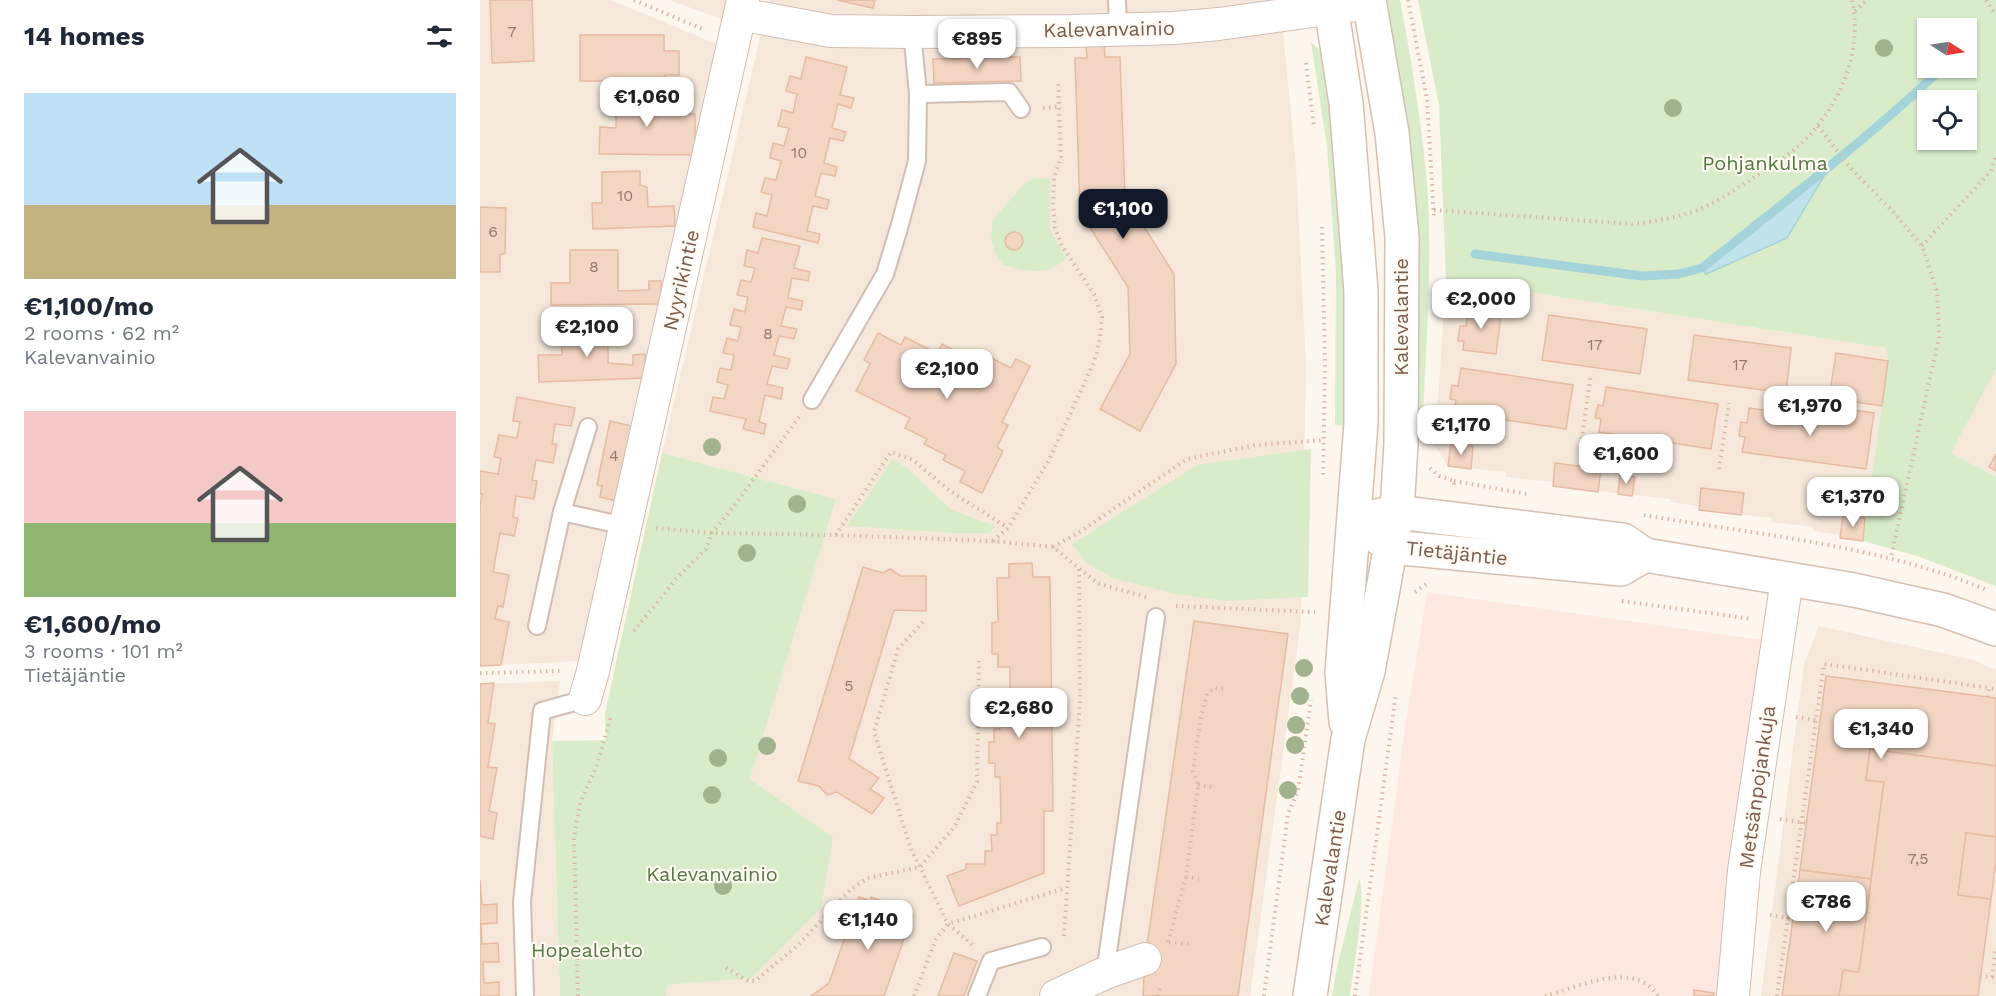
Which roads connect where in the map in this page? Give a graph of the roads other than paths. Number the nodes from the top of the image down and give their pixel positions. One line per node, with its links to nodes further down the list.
1 (1370, 1): 2 (street, Kalevanvainio); 11 (main road, Kalevalantie)
2 (1331, 4): 3 (street, Kalevanvainio); 12 (main road, Kalevalantie)
3 (1117, 15): 5 (street, Kalevanvainio)
4 (739, 17): 5 (street, Kalevanvainio); 13 (street, Nyyrikintie)
5 (912, 32): 6 (lane)
6 (918, 94): 7 (lane); 8 (lane)
7 (1021, 109)
8 (812, 399)
9 (588, 427): 10 (lane)
10 (562, 512): 13 (lane); 18 (lane)
11 (1397, 512): 12 (main road, Tietäjäntie); 14 (main road, Kalevalantie); 15 (main road, Tietäjäntie)
12 (1355, 521): 14 (main road, Tietäjäntie); 21 (main road, Kalevalantie)
13 (625, 526): 20 (street, Nyyrikintie)
14 (1392, 547): 15 (main road, Tietäjäntie); 21 (main road, Kalevalantie)
15 (1645, 555): 16 (main road, Tietäjäntie)
16 (1787, 579): 19 (main road, Tietäjäntie); 29 (street, Metsänpojankuja)
17 (1156, 617): 24 (lane)
18 (537, 626)
19 (1996, 629)
20 (597, 692): 25 (lane)
21 (1348, 739): 28 (main road, Kalevalantie)
22 (1042, 947): 26 (lane)
23 (1160, 957): 24 (street)
24 (1105, 973): 27 (street)
25 (525, 996)
26 (977, 996)
27 (1056, 996)
28 (1310, 996)
29 (1733, 996)

